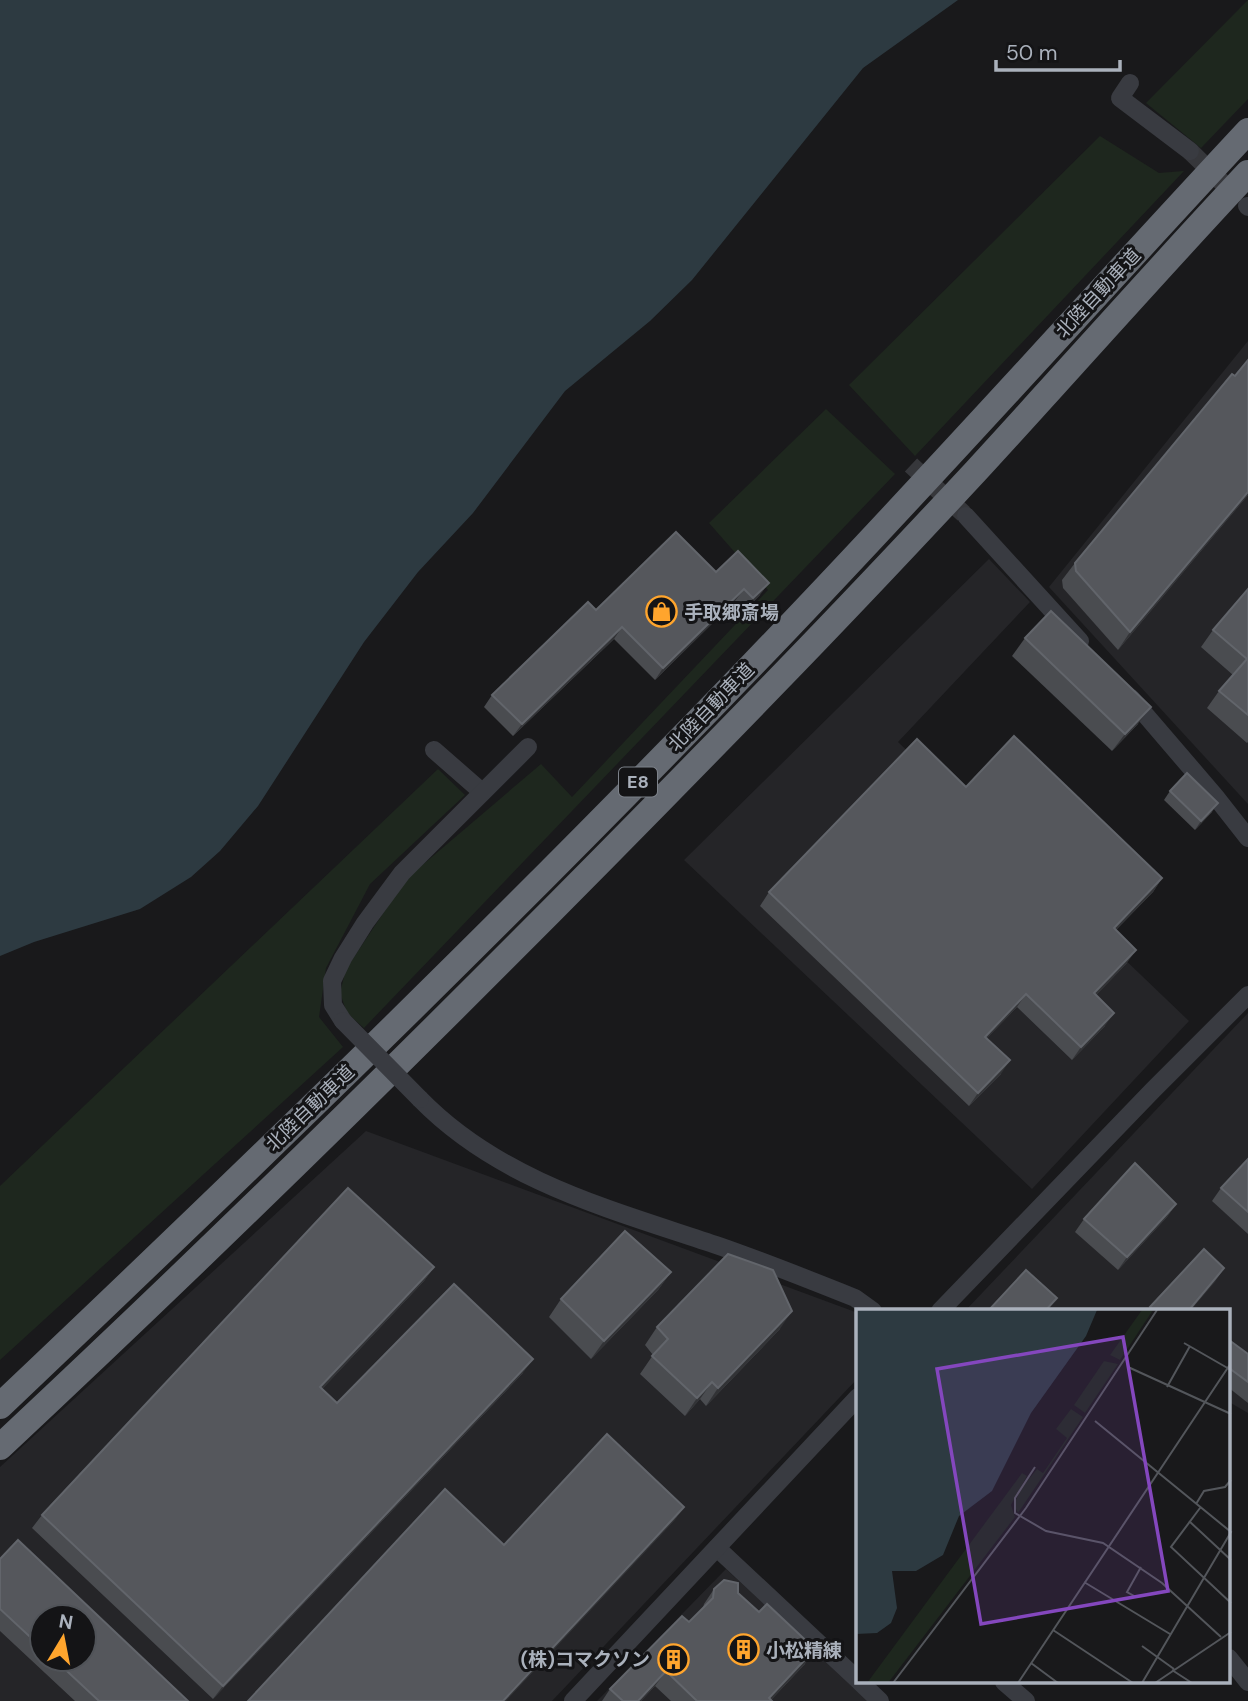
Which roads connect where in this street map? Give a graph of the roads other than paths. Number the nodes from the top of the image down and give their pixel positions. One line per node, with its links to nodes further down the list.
1 (1130, 83): 3 (street)
2 (1248, 131): 16 (highway, 北陸自動車道 / E8)
3 (1190, 151)
4 (1248, 173): 17 (highway, 北陸自動車道 / E8)
5 (967, 516): 6 (street)
6 (1088, 650)
7 (1122, 689): 11 (street)
8 (528, 747): 10 (street)
9 (434, 750): 10 (street)
10 (482, 792): 13 (street, bridge)
11 (1248, 838)
12 (1248, 995): 14 (street)
13 (870, 1309)
14 (942, 1309)
15 (856, 1399): 18 (street)
16 (0, 1406)
17 (0, 1447)
18 (716, 1548): 20 (street); 24 (street)
19 (1230, 1659): 21 (street)
20 (856, 1678)
21 (1248, 1682)
22 (862, 1684): 25 (street)
23 (1006, 1684): 26 (street)
24 (573, 1701)
25 (880, 1701)
26 (1026, 1701)

